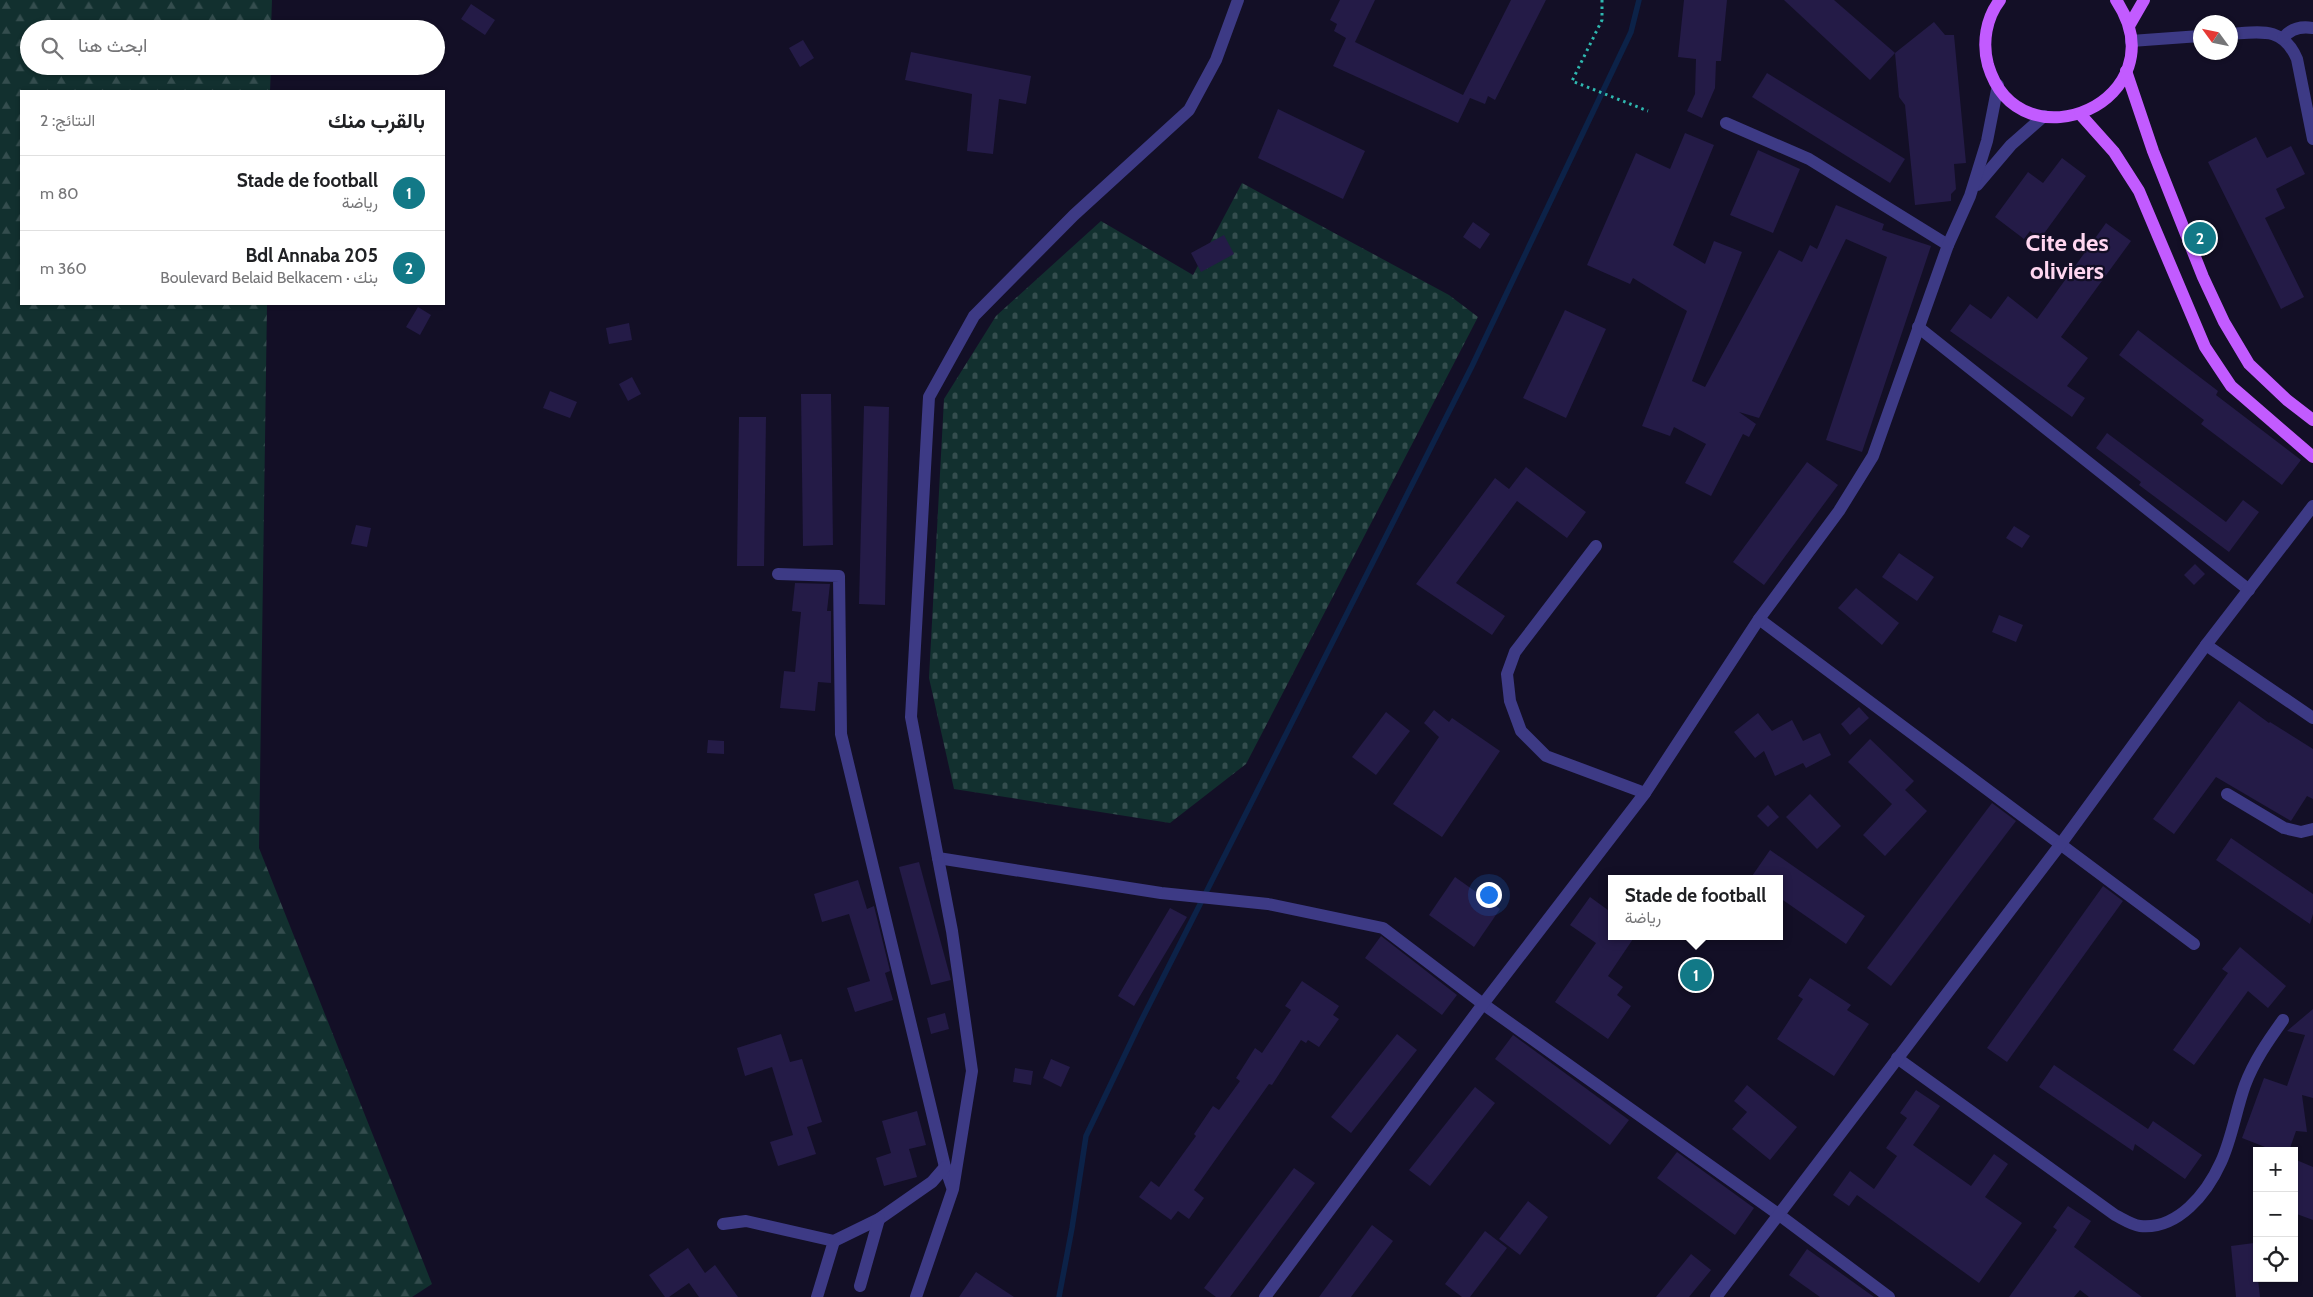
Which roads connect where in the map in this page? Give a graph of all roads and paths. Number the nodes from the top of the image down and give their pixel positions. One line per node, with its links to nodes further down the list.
1 (1238, 0): 35 (street)
2 (1602, 0): 14 (path)
3 (2116, 0): 6 (main road)
4 (2144, 0): 6 (main road)
5 (1998, 1): 13 (main road)
6 (2129, 26): 11 (main road)
7 (2313, 28): 10 (street)
8 (2238, 34): 10 (street)
9 (2193, 37): 11 (street)
10 (2283, 38): 18 (street)
11 (2131, 41): 12 (main road)
12 (2126, 71): 15 (main road); 22 (main road)
13 (1998, 85): 16 (main road); 19 (street)
14 (1648, 111)
15 (2080, 114): 16 (main road); 23 (main road)
16 (2044, 116): 19 (street)
17 (1726, 123): 20 (street)
18 (2313, 139)
19 (1970, 196): 20 (street)
20 (1948, 245): 21 (street)
21 (1918, 327): 27 (street); 28 (street)
22 (2313, 420)
23 (2313, 457)
24 (2313, 506): 27 (street)
25 (1596, 546): 31 (street)
26 (778, 574): 40 (street)
27 (2249, 590): 29 (street)
28 (1759, 619): 31 (street); 34 (street)
29 (2206, 645): 30 (street); 34 (street)
30 (2313, 718)
31 (1646, 793): 37 (street)
32 (2227, 794): 33 (street)
33 (2313, 829)
34 (2060, 846): 36 (street); 39 (street)
35 (938, 858): 37 (street); 41 (street)
36 (2194, 944)
37 (1483, 1004): 42 (street); 49 (street)
38 (2283, 1020): 39 (street)
39 (1897, 1058): 42 (street)
40 (945, 1167): 41 (street); 43 (street)
41 (953, 1189): 48 (street)
42 (1778, 1214): 50 (street); 51 (street)
43 (879, 1220): 45 (street); 46 (street)
44 (723, 1224): 45 (street)
45 (834, 1241): 47 (street)
46 (860, 1286)
47 (817, 1297)
48 (916, 1297)
49 (1265, 1297)
50 (1716, 1297)
51 (1889, 1297)

